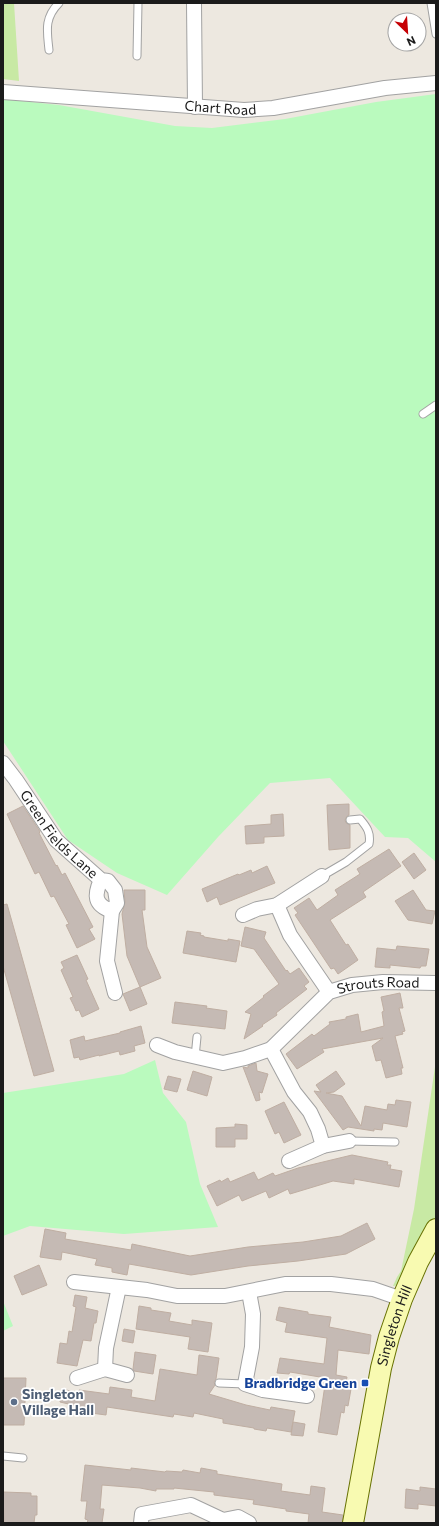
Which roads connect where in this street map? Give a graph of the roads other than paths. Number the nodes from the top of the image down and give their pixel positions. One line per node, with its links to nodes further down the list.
1 (59, 3): 6 (lane)
2 (138, 3): 7 (lane)
3 (194, 3): 10 (street)
4 (431, 3): 5 (lane)
5 (436, 34)
6 (49, 50)
7 (137, 56)
8 (436, 83): 10 (street, Chart Road)
9 (3, 92): 10 (street, Chart Road)
10 (195, 106)
11 (436, 405): 12 (lane)
12 (423, 414)
13 (3, 763): 20 (street, Green Fields Lane)
14 (350, 820): 15 (lane)
15 (322, 876): 16 (street)
16 (276, 905): 17 (street); 19 (street)
17 (243, 915)
18 (436, 983): 19 (street, Strouts Road)
19 (330, 992): 23 (street, Strouts Road)
20 (115, 993)
21 (197, 1037): 24 (lane)
22 (157, 1045): 24 (street, Strouts Road)
23 (271, 1049): 24 (street, Strouts Road); 27 (street)
24 (195, 1057)
25 (349, 1141): 26 (lane); 27 (street)
26 (394, 1142)
27 (323, 1146): 28 (street)
28 (289, 1161)
29 (436, 1229): 33 (street, Singleton Hill)
30 (74, 1282): 31 (street)
31 (119, 1287): 32 (street); 34 (street)
32 (249, 1292): 33 (street); 38 (street)
33 (402, 1299): 44 (street, Singleton Hill)
34 (104, 1369): 35 (street); 36 (street)
35 (127, 1375)
36 (77, 1378)
37 (219, 1382): 38 (lane)
38 (245, 1384): 39 (street)
39 (307, 1396)
40 (3, 1456): 41 (lane)
41 (23, 1458)
42 (141, 1523): 43 (street)
43 (249, 1523)
44 (352, 1523)

